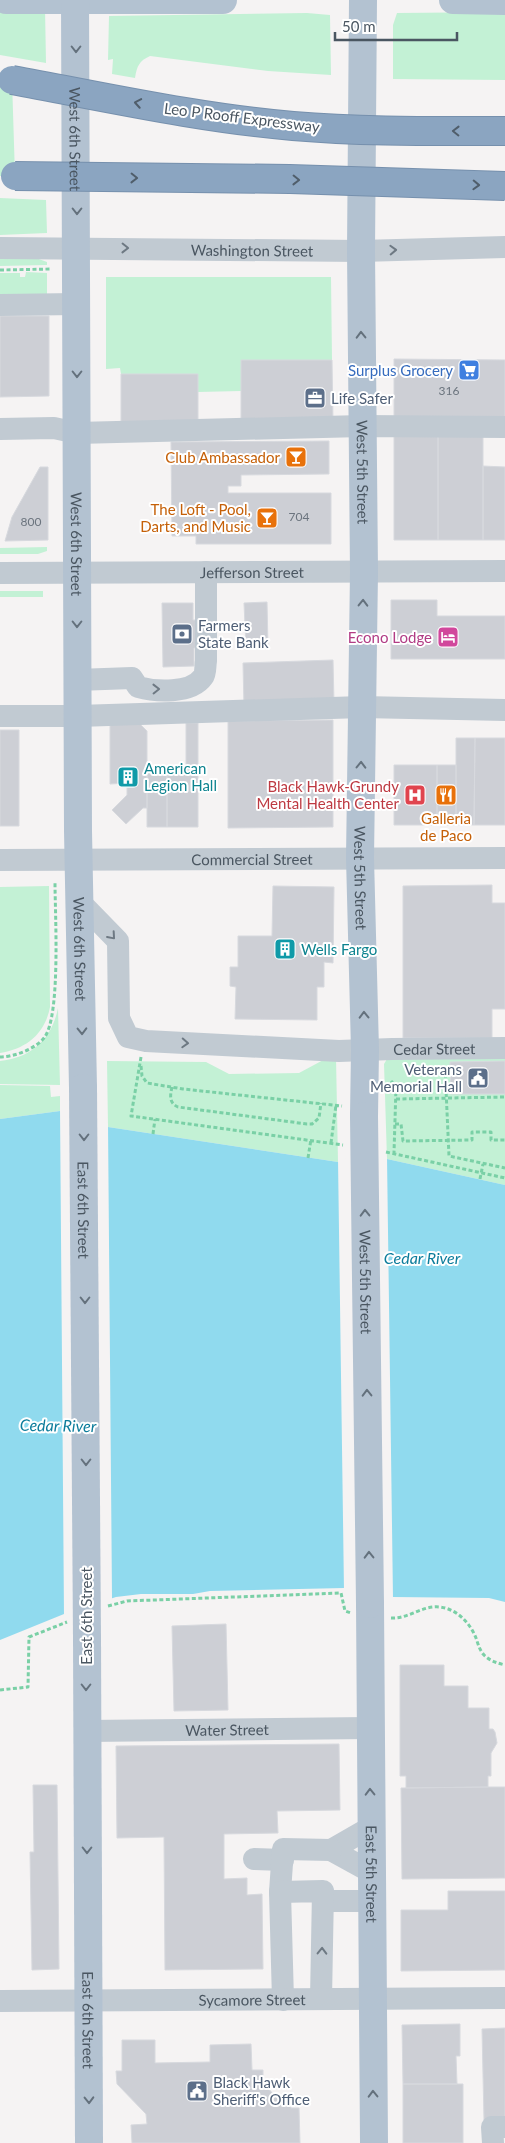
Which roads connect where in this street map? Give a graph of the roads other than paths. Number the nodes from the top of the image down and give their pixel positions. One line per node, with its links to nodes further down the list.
1 (6, 0): 5 (main road)
2 (223, 0): 5 (main road)
3 (363, 0): 14 (main road, West 5th Street)
4 (452, 0): 6 (main road)
5 (75, 1): 11 (main road, West 6th Street, one-way to 11)
6 (505, 1)
7 (12, 80): 8 (highway, Leo P Rooff Expressway, one-way to 7, bridge)
8 (505, 132)
9 (15, 176): 10 (highway, one-way to 10, bridge)
10 (505, 186)
11 (77, 247): 13 (street, Washington Street); 14 (street, Washington Street, one-way to 14); 15 (main road, West 6th Street)
12 (505, 247): 14 (street, Washington Street, one-way to 12)
13 (0, 248)
14 (360, 251): 17 (main road, West 5th Street, one-way to 14)
15 (77, 304): 16 (street); 20 (main road, West 6th Street, one-way to 20)
16 (0, 305)
17 (362, 426): 18 (street); 20 (street); 23 (main road, West 5th Street)
18 (505, 427)
19 (0, 429): 20 (street)
20 (77, 433): 25 (main road, West 6th Street)
21 (505, 571): 23 (street, Jefferson Street)
22 (206, 572): 23 (street, Jefferson Street); 25 (street, Jefferson Street); 26 (street, one-way to 22)
23 (364, 572): 27 (main road, West 5th Street, one-way to 23)
24 (0, 573): 25 (street, Jefferson Street)
25 (76, 573): 26 (main road, West 6th Street, one-way to 26)
26 (77, 680): 30 (main road, West 6th Street)
27 (362, 707): 28 (street); 30 (street); 31 (main road, West 5th Street, one-way to 27)
28 (505, 710)
29 (0, 716): 30 (street)
30 (78, 716): 34 (main road, West 6th Street)
31 (360, 858): 32 (street, Commercial Street); 34 (street, Commercial Street); 37 (main road, West 5th Street, one-way to 31)
32 (505, 858)
33 (0, 860): 34 (street, Commercial Street)
34 (78, 860): 35 (main road, West 6th Street)
35 (79, 902): 37 (street, Cedar Street, one-way to 37); 38 (main road, West 6th Street, one-way to 38)
36 (505, 1048): 37 (street, Cedar Street)
37 (365, 1050): 39 (main road, West 5th Street, one-way to 37, bridge)
38 (83, 1088): 41 (main road, East 6th Street, one-way to 41, bridge)
39 (362, 1610): 40 (main road, East 5th Street)
40 (370, 1728): 41 (street, Water Street); 42 (main road, East 5th Street, one-way to 40)
41 (86, 1731): 54 (main road, East 6th Street, one-way to 54)
42 (371, 1827): 43 (street); 46 (main road, East 5th Street)
43 (331, 1850): 45 (street); 46 (street)
44 (254, 1859): 45 (street)
45 (283, 1860): 47 (street)
46 (371, 1872): 49 (main road, East 5th Street)
47 (280, 1892): 48 (street); 55 (street)
48 (322, 1901): 49 (street); 51 (street, one-way to 48)
49 (371, 1901): 52 (main road, East 5th Street)
50 (505, 1998): 52 (street, Sycamore Street)
51 (321, 1999): 52 (street, Sycamore Street); 55 (street, Sycamore Street)
52 (372, 1999): 58 (main road, East 5th Street, one-way to 52)
53 (0, 2000): 54 (street, Sycamore Street)
54 (88, 2000): 55 (street, Sycamore Street); 57 (main road, East 6th Street, one-way to 57)
55 (283, 2000)
56 (505, 2127): 59 (street)
57 (89, 2143)
58 (374, 2143)
59 (493, 2143)

